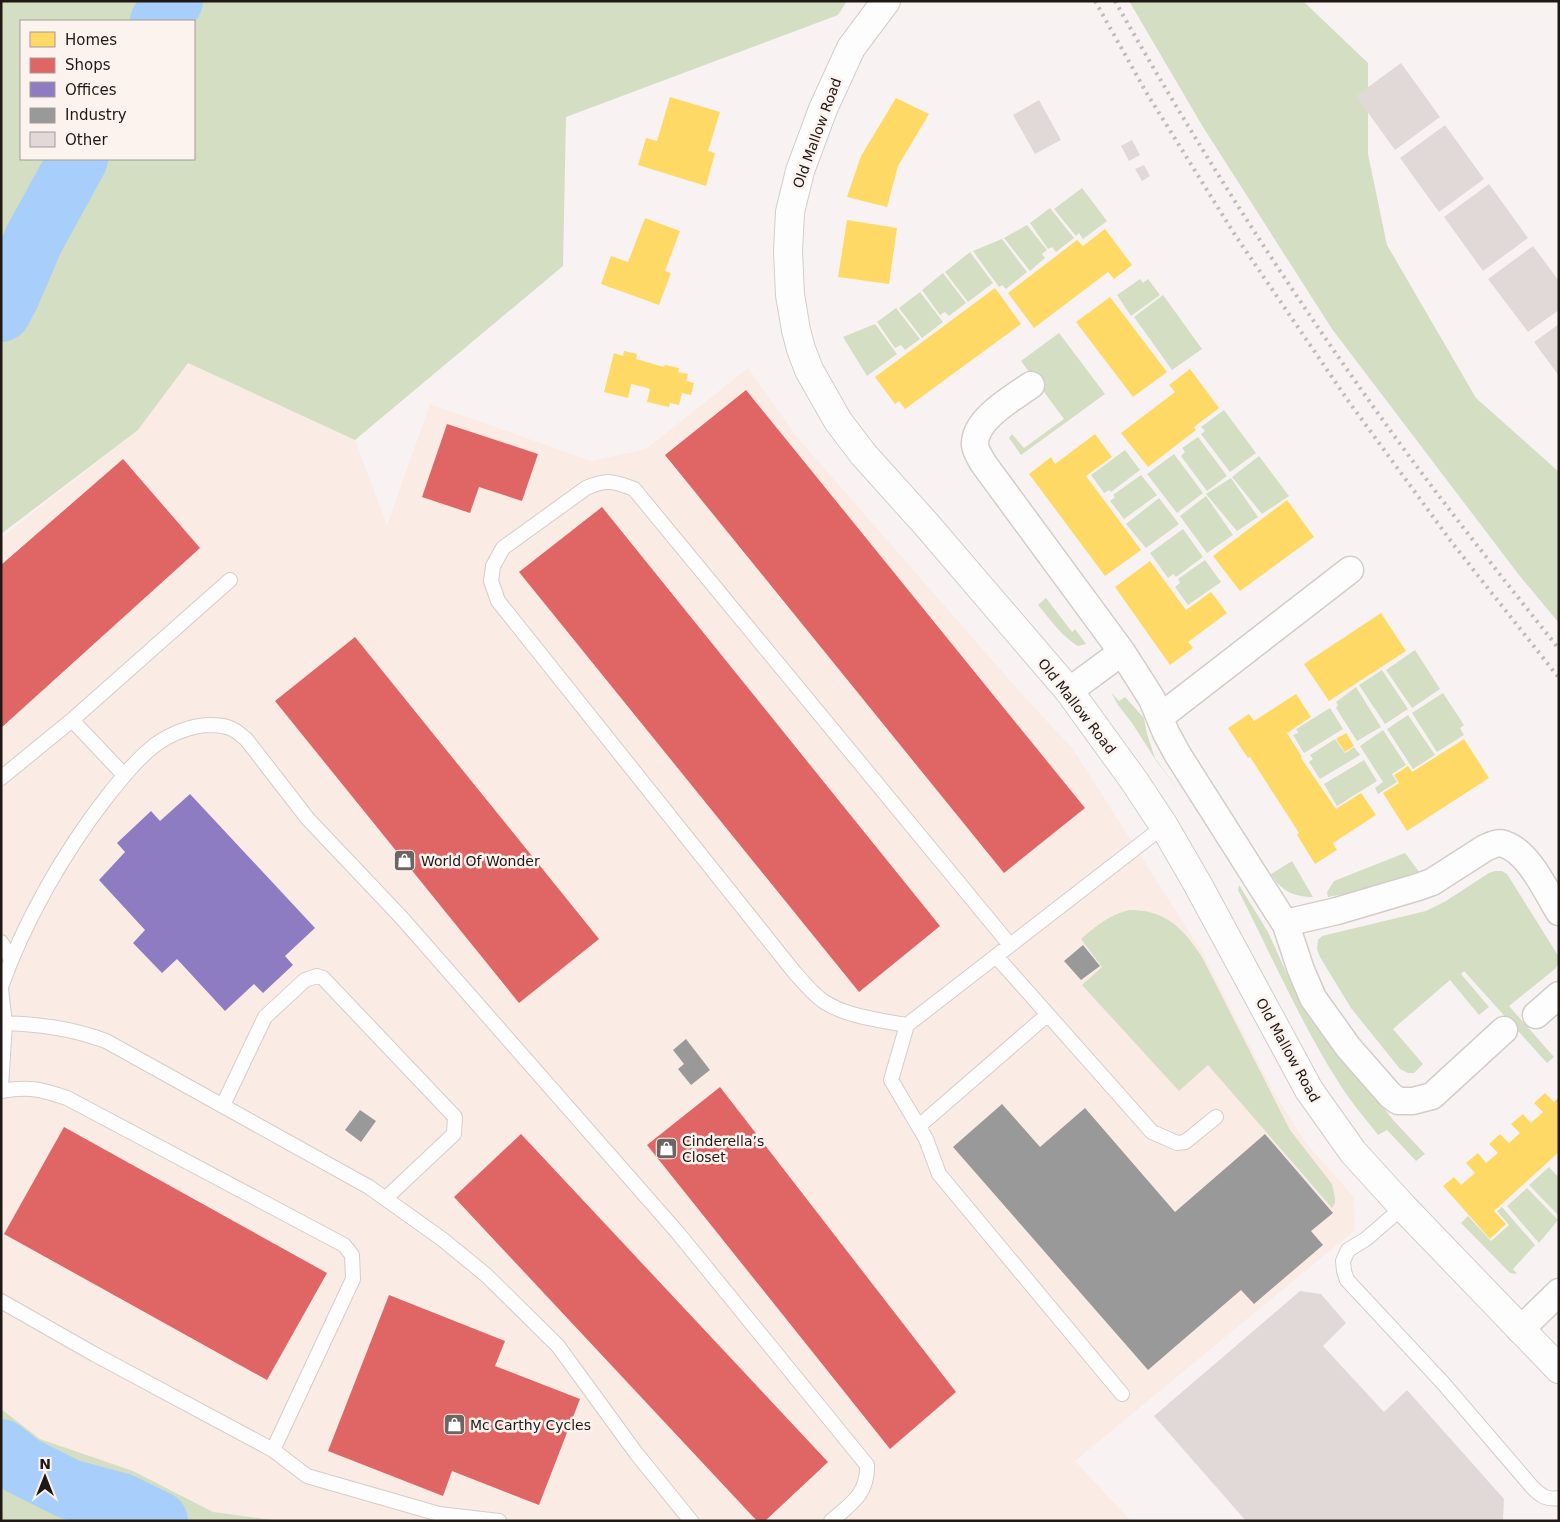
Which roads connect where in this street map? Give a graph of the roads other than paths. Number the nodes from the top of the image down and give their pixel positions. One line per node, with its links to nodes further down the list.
1 (886, 1): 6 (street, Old Mallow Road)
2 (1031, 385): 5 (street)
3 (1350, 570): 7 (street)
4 (230, 580): 8 (lane)
5 (1122, 652): 6 (street); 7 (street)
6 (1068, 691): 11 (street, Old Mallow Road)
7 (1160, 717): 13 (street)
8 (72, 720): 9 (lane); 10 (lane)
9 (124, 775): 17 (lane); 41 (lane)
10 (1, 778)
11 (1164, 826): 15 (lane); 31 (street, Old Mallow Road)
12 (1559, 912): 13 (street)
13 (1286, 925): 24 (street)
14 (1, 942): 17 (lane)
15 (1010, 945): 16 (lane); 23 (lane)
16 (996, 956): 20 (lane); 23 (lane)
17 (11, 959): 18 (lane)
18 (1, 988): 22 (lane)
19 (1559, 995): 21 (street)
20 (1047, 1015): 28 (lane); 29 (lane)
21 (1536, 1015)
22 (3, 1023): 25 (lane); 27 (lane)
23 (907, 1025): 29 (lane)
24 (1504, 1030)
25 (1, 1087)
26 (1, 1091): 37 (lane)
27 (222, 1105): 30 (lane); 30 (lane)
28 (1216, 1117)
29 (919, 1126): 36 (lane)
30 (386, 1198): 40 (lane)
31 (1403, 1207): 34 (street, Old Mallow Road); 38 (lane)
32 (1559, 1292): 34 (street)
33 (1, 1301): 37 (lane)
34 (1520, 1330): 35 (street, Old Mallow Road)
35 (1559, 1369)
36 (1122, 1394)
37 (273, 1450): 39 (lane)
38 (1559, 1498)
39 (499, 1521)
40 (691, 1521)
41 (831, 1521)

